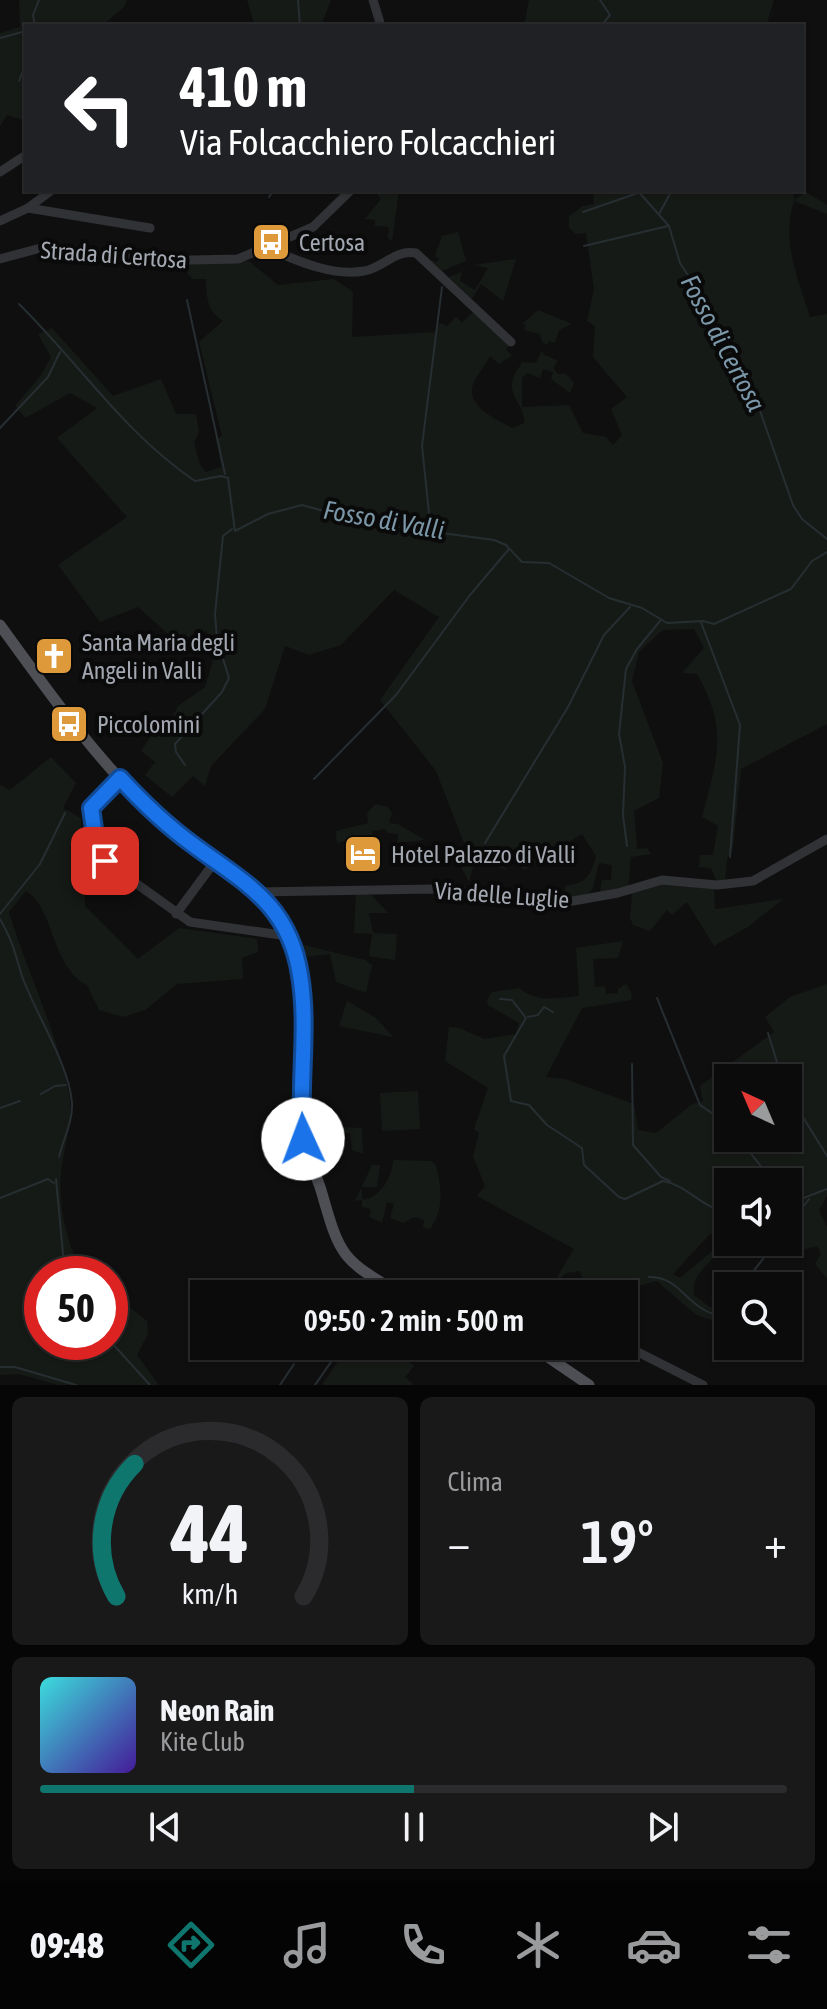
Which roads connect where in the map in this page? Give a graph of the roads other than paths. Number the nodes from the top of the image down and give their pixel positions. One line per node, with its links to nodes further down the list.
1 (373, 0): 2 (street)
2 (380, 24)
3 (24, 156): 4 (street)
4 (0, 172)
5 (49, 192): 7 (street)
6 (349, 192): 10 (street, Strada di Certosa)
7 (28, 208): 8 (street); 9 (street)
8 (1, 219)
9 (150, 228)
10 (267, 248): 11 (street, Strada di Certosa); 12 (street)
11 (0, 259)
12 (511, 342)
13 (0, 625): 14 (main road)
14 (120, 778): 16 (main road); 18 (street)
15 (827, 839): 17 (street, Via delle Luglie)
16 (216, 860): 17 (main road); 18 (street)
17 (257, 892): 19 (main road)
18 (176, 914): 19 (street)
19 (288, 936): 20 (main road)
20 (378, 1280)
21 (638, 1352): 24 (street)
22 (553, 1360): 23 (main road)
23 (589, 1385)
24 (703, 1385)

